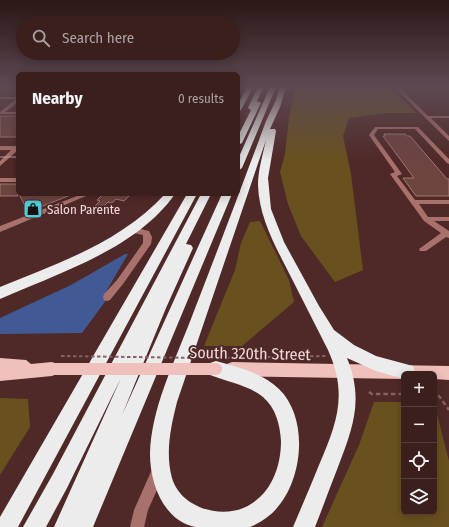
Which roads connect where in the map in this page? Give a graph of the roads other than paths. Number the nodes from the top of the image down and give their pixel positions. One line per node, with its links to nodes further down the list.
1 (250, 112): 11 (highway)
2 (252, 112): 12 (highway)
3 (268, 112): 19 (highway)
4 (272, 112): 48 (highway)
5 (275, 112): 38 (highway)
6 (420, 112): 9 (street)
7 (1, 113): 8 (street)
8 (16, 113)
9 (426, 117): 10 (street); 13 (street)
10 (449, 117)
11 (240, 135)
12 (240, 135)
13 (449, 139)
14 (0, 148): 15 (street)
15 (16, 148)
16 (16, 149): 18 (street)
17 (449, 162): 28 (street)
18 (0, 164)
19 (240, 164)
20 (0, 180): 21 (street)
21 (16, 180)
22 (83, 196): 32 (street)
23 (168, 196): 33 (highway)
24 (191, 196): 49 (highway)
25 (205, 196): 50 (highway)
26 (212, 196): 51 (highway)
27 (226, 196): 52 (highway)
28 (414, 202): 29 (street); 31 (street)
29 (449, 202)
30 (449, 219): 31 (street)
31 (426, 220): 34 (street)
32 (0, 229)
33 (132, 230): 36 (highway); 37 (street)
34 (447, 234): 35 (street)
35 (423, 248)
36 (0, 293)
37 (107, 297)
38 (329, 334): 42 (highway); 43 (highway)
39 (0, 365): 40 (main road, South 320th Street)
40 (52, 369): 41 (main road, South 320th Street, bridge); 47 (main road, South 320th Street)
41 (216, 369): 42 (main road, South 320th Street); 48 (highway)
42 (344, 371): 44 (main road, South 320th Street); 54 (highway)
43 (404, 371)
44 (401, 372)
45 (437, 373): 46 (main road, South 320th Street)
46 (449, 373)
47 (0, 374)
48 (160, 468): 53 (street)
49 (6, 527)
50 (34, 527)
51 (65, 527)
52 (82, 527)
53 (137, 527)
54 (304, 527)

